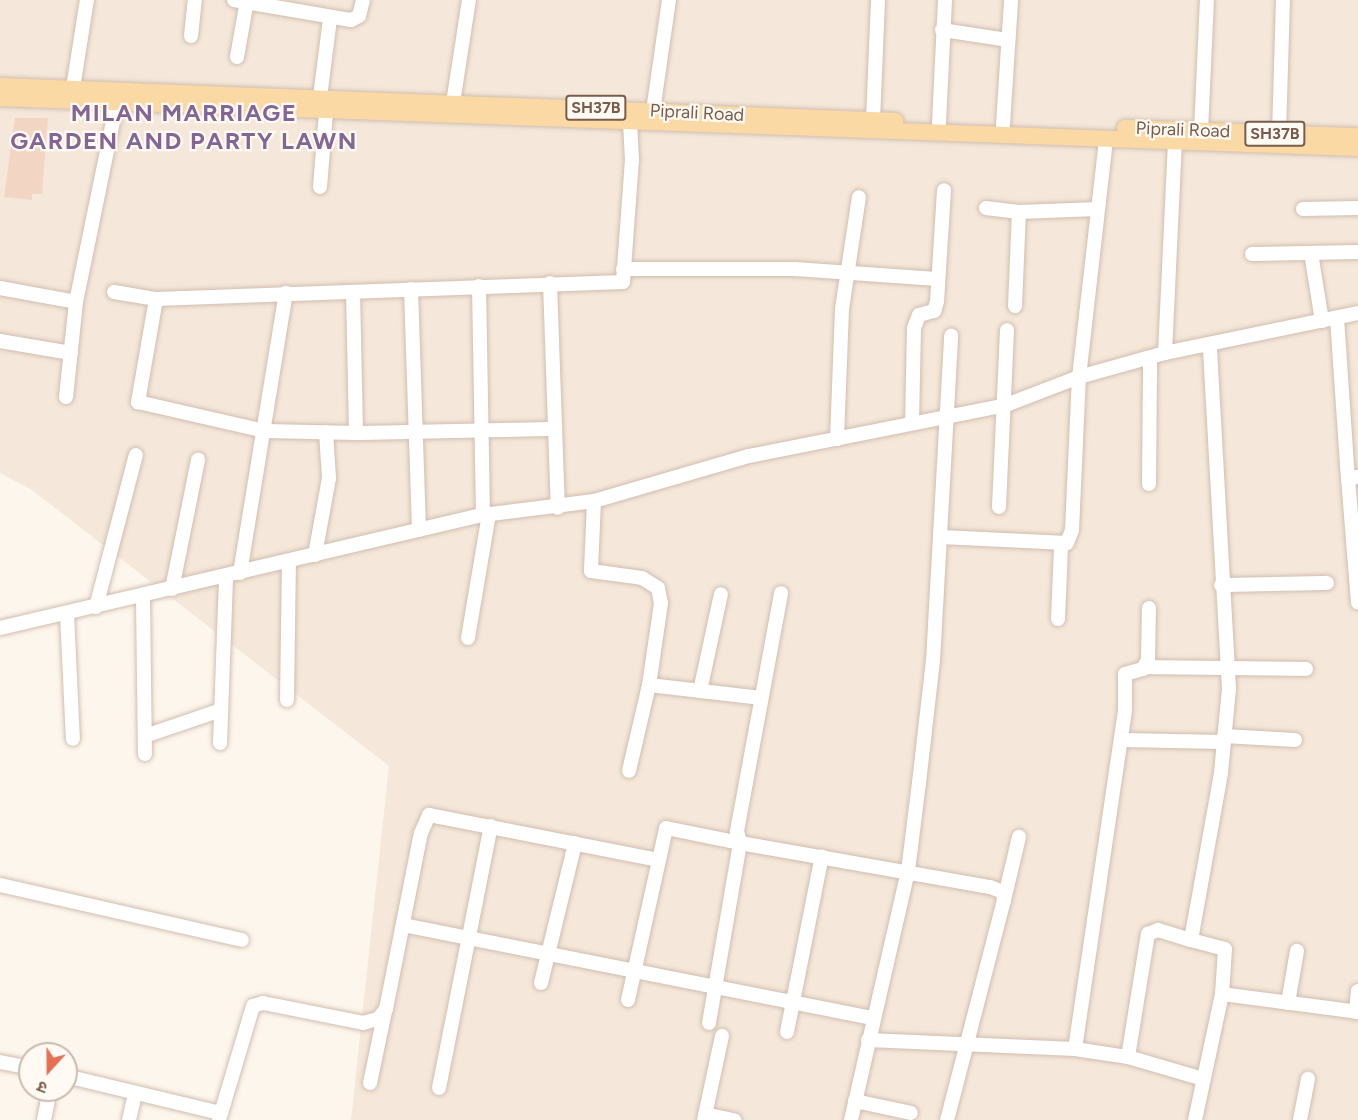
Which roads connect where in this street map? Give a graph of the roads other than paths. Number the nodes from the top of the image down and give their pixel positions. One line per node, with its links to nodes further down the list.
1 (87, 0): 19 (street)
2 (195, 0): 15 (street)
3 (363, 0): 13 (street)
4 (469, 0): 22 (street)
5 (669, 0): 24 (street)
6 (878, 0): 25 (street)
7 (945, 0): 14 (street)
8 (1011, 0): 16 (street)
9 (1207, 0): 29 (street)
10 (1283, 0): 30 (street)
11 (243, 1): 12 (street); 17 (street)
12 (303, 7): 13 (street)
13 (330, 19): 23 (street)
14 (942, 30): 16 (street); 27 (street)
15 (191, 36)
16 (1008, 40): 28 (street)
17 (237, 57)
18 (0, 86): 19 (main road, Piprali Road / SH37B)
19 (73, 88): 23 (main road, Piprali Road / SH37B)
20 (0, 98): 21 (main road)
21 (117, 102): 23 (main road); 56 (street)
22 (453, 103): 23 (main road, Piprali Road / SH37B); 24 (main road, Piprali Road / SH37B)
23 (323, 105): 26 (main road); 34 (street)
24 (653, 111): 25 (main road, Piprali Road / SH37B)
25 (873, 120): 27 (main road, Piprali Road / SH37B)
26 (630, 123): 32 (main road); 45 (street)
27 (939, 123): 28 (main road, Piprali Road / SH37B)
28 (1003, 125): 29 (main road, Piprali Road / SH37B)
29 (1201, 131): 30 (main road, Piprali Road / SH37B)
30 (1279, 134): 31 (main road, Piprali Road / SH37B)
31 (1358, 137): 33 (main road)
32 (1106, 139): 33 (main road); 38 (street)
33 (1175, 142): 67 (street)
34 (320, 188)
35 (944, 190): 47 (street)
36 (859, 197): 46 (street)
37 (986, 208): 41 (street)
38 (1098, 208): 41 (street); 69 (street)
39 (1358, 208): 40 (street)
40 (1303, 209)
41 (1019, 212): 58 (street)
42 (1358, 252): 44 (street)
43 (1252, 254): 44 (street)
44 (1311, 254): 61 (street)
45 (623, 269): 46 (street); 48 (street)
46 (846, 271): 47 (street); 80 (street)
47 (937, 279): 73 (street)
48 (550, 283): 49 (street); 74 (street)
49 (479, 286): 51 (street); 78 (street)
50 (0, 288): 56 (street)
51 (411, 289): 53 (street); 79 (street)
52 (114, 292): 55 (street)
53 (353, 292): 54 (street); 77 (street)
54 (286, 293): 55 (street); 75 (street)
55 (156, 299): 75 (street)
56 (76, 302): 66 (street)
57 (1358, 304): 59 (street)
58 (1015, 306)
59 (1358, 313): 60 (street)
60 (1337, 318): 61 (street); 83 (street)
61 (1322, 321): 65 (street)
62 (1007, 330): 71 (street)
63 (951, 335): 72 (street)
64 (0, 341): 66 (street)
65 (1210, 346): 67 (street); 96 (street)
66 (71, 353): 70 (street)
67 (1165, 353): 68 (street)
68 (1150, 358): 69 (street); 84 (street)
69 (1079, 377): 71 (street); 91 (street)
70 (66, 397)
71 (1006, 405): 72 (street); 86 (street)
72 (944, 417): 73 (street); 90 (street)
73 (912, 423): 80 (street)
74 (555, 429): 78 (street); 87 (street)
75 (265, 431): 76 (street); 94 (street)
76 (326, 432): 77 (street); 92 (street)
77 (356, 433): 79 (street)
78 (482, 433): 79 (street); 88 (street)
79 (415, 434): 89 (street)
80 (837, 439): 85 (street)
81 (136, 455): 102 (street)
82 (198, 460): 97 (street)
83 (1353, 478): 101 (street)
84 (1149, 484)
85 (594, 501): 87 (street); 111 (street)
86 (999, 507)
87 (558, 508): 88 (street)
88 (486, 514): 89 (street); 107 (street)
89 (419, 530): 92 (street)
90 (941, 537): 91 (street); 130 (street)
91 (1061, 546): 105 (street)
92 (315, 555): 93 (street)
93 (289, 561): 94 (street); 114 (street)
94 (233, 574): 97 (street); 115 (street)
95 (1327, 583): 96 (street)
96 (1221, 585): 109 (street)
97 (172, 589): 100 (street)
98 (781, 593): 113 (street)
99 (721, 594): 112 (street)
100 (143, 596): 102 (street); 116 (street)
101 (1358, 603)
102 (96, 607): 104 (street)
103 (1149, 608): 108 (street)
104 (67, 614): 106 (street); 117 (street)
105 (1058, 619)
106 (0, 628)
107 (468, 638)
108 (1146, 666): 109 (street); 119 (street)
109 (1227, 668): 110 (street); 118 (street)
110 (1306, 669)
111 (650, 685): 112 (street); 123 (street)
112 (700, 691): 113 (street)
113 (761, 698): 127 (street)
114 (287, 700)
115 (221, 710): 116 (street); 121 (street)
116 (145, 736): 122 (street)
117 (73, 739)
118 (1224, 739): 119 (street); 120 (street); 136 (street)
119 (1121, 740): 155 (street)
120 (1295, 740)
121 (220, 743)
122 (145, 754)
123 (629, 771)
124 (491, 826): 126 (street); 133 (street); 134 (street)
125 (1019, 837): 132 (street)
126 (575, 843): 129 (street); 138 (street)
127 (740, 843): 128 (street); 129 (street); 141 (street)
128 (822, 856): 130 (street); 145 (street)
129 (659, 860): 139 (street)
130 (908, 871): 132 (street); 149 (street)
131 (0, 885): 135 (street)
132 (1005, 900): 154 (street)
133 (403, 925): 134 (street); 147 (street)
134 (470, 937): 138 (street); 163 (street)
135 (242, 940)
136 (1191, 940): 143 (street); 156 (street)
137 (1297, 951): 146 (street)
138 (550, 955): 139 (street); 140 (street)
139 (635, 971): 141 (street); 144 (street)
140 (541, 983)
141 (717, 989): 145 (street); 150 (street)
142 (1358, 991): 148 (street)
143 (1222, 994): 146 (street); 159 (street)
144 (628, 1000)
145 (790, 1003): 149 (street); 151 (street)
146 (1288, 1003): 148 (street)
147 (386, 1009): 162 (street); 168 (street)
148 (1357, 1012)
149 (871, 1018): 153 (street)
150 (709, 1023)
151 (787, 1032)
152 (722, 1036): 169 (street)
153 (868, 1040): 154 (street); 165 (street)
154 (969, 1042): 155 (street); 174 (street)
155 (1075, 1049): 156 (street)
156 (1128, 1057): 159 (street)
157 (0, 1062): 158 (street)
158 (18, 1066)
159 (1203, 1078): 175 (street)
160 (78, 1079): 164 (street)
161 (1308, 1080): 176 (street)
162 (370, 1083)
163 (440, 1088)
164 (135, 1092): 168 (street); 171 (street)
165 (855, 1101): 167 (street); 173 (street)
166 (48, 1102): 170 (street)
167 (911, 1113)
168 (220, 1117)
169 (705, 1117): 172 (street)
170 (44, 1120)
171 (129, 1120)
172 (734, 1120)
173 (851, 1120)
174 (947, 1120)
175 (1195, 1120)
176 (1300, 1120)

